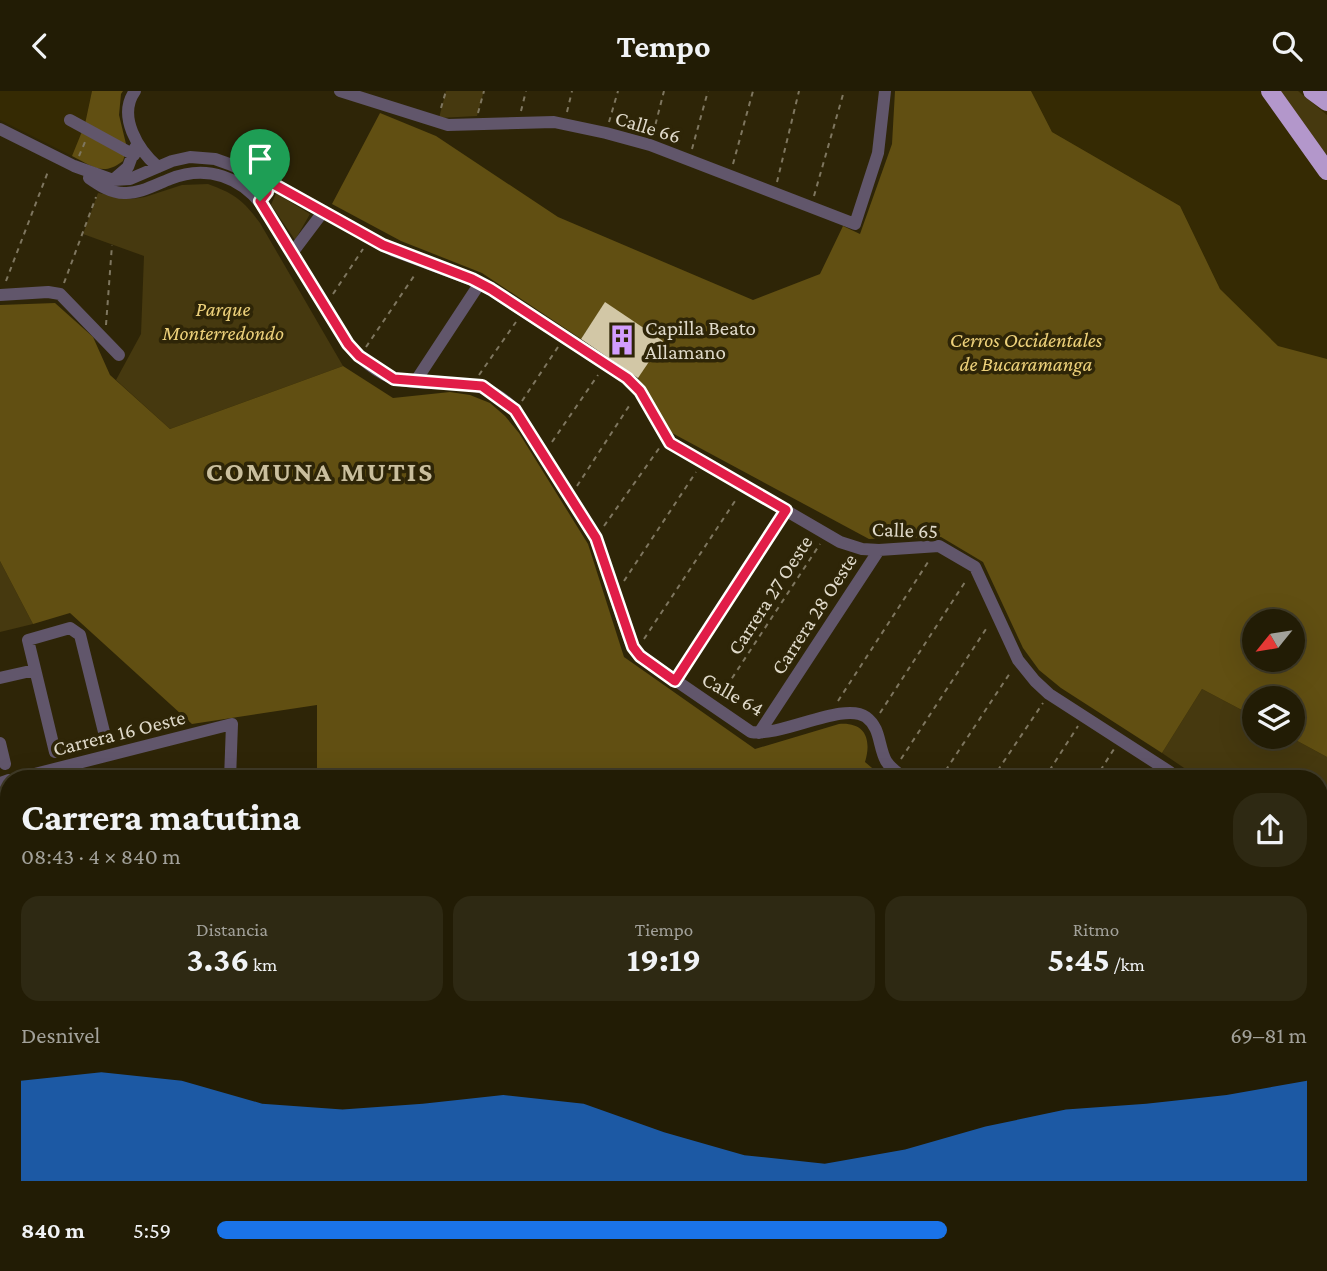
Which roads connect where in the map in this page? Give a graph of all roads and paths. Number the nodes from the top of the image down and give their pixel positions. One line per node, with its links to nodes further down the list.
1 (135, 91): 25 (street)
2 (340, 91): 19 (street, Calle 66)
3 (446, 91): 19 (path)
4 (484, 91): 21 (path)
5 (526, 91): 18 (path)
6 (572, 91): 20 (path)
7 (618, 91): 24 (path)
8 (664, 91): 26 (path)
9 (708, 91): 29 (path)
10 (752, 91): 34 (path)
11 (799, 91): 38 (path)
12 (844, 91): 40 (path)
13 (885, 91): 40 (street, Calle 66)
14 (1270, 91): 32 (highway)
15 (1312, 91): 16 (highway)
16 (1327, 101)
17 (70, 120): 23 (street)
18 (519, 122): 20 (street, Calle 66); 21 (street, Calle 66)
19 (437, 123): 21 (street, Calle 66)
20 (564, 123): 24 (street, Calle 66)
21 (475, 124)
22 (0, 128): 28 (street)
23 (90, 131): 27 (street); 30 (path)
24 (606, 133): 26 (street, Calle 66)
25 (133, 134): 27 (street); 31 (street)
26 (650, 145): 29 (street, Calle 66)
27 (135, 152): 33 (street); 36 (street)
28 (54, 156): 30 (street); 48 (path)
29 (689, 160): 34 (street, Calle 66)
30 (74, 166): 36 (street)
31 (158, 167): 33 (street, Calle 65); 35 (street, Calle 65)
32 (1325, 168)
33 (143, 174): 36 (street, Calle 65); 37 (street)
34 (730, 176): 38 (street, Calle 66)
35 (268, 181): 39 (street); 41 (street, Calle 65)
36 (107, 182): 37 (street); 47 (path)
37 (159, 183): 39 (street)
38 (774, 193): 40 (street, Calle 66)
39 (260, 201): 44 (street)
40 (811, 207)
41 (323, 212): 42 (street, Calle 65); 44 (street)
42 (370, 238): 45 (street, Calle 65); 49 (path)
43 (112, 245): 52 (path)
44 (292, 253): 49 (street)
45 (424, 262): 46 (street, Calle 65); 54 (path)
46 (480, 283): 50 (street, Calle 65); 56 (street)
47 (60, 294): 48 (street); 52 (street)
48 (0, 295)
49 (324, 306): 54 (street)
50 (524, 310): 51 (street, Calle 65); 57 (path)
51 (565, 337): 55 (street, Calle 65); 59 (path)
52 (105, 340): 53 (street)
53 (119, 355)
54 (359, 356): 56 (street)
55 (606, 364): 58 (street, Calle 65); 61 (path)
56 (415, 382): 57 (street)
57 (472, 385): 59 (street)
58 (640, 391): 60 (street, Calle 65); 64 (path)
59 (515, 410): 61 (street)
60 (666, 438): 62 (street, Calle 65); 67 (path)
61 (543, 455): 64 (street)
62 (702, 462): 63 (street, Calle 65); 71 (path)
63 (745, 487): 65 (street, Calle 65); 73 (path)
64 (570, 497): 67 (street)
65 (786, 510): 66 (street, Calle 65); 77 (path)
66 (827, 534): 69 (street, Calle 65); 79 (path, Carrera 27 Oeste)
67 (596, 538): 71 (street)
68 (939, 546): 69 (street, Calle 65); 70 (street, Calle 65); 81 (path)
69 (878, 550): 83 (street, Carrera 28 Oeste)
70 (975, 566): 72 (street); 82 (path)
71 (615, 595): 73 (street)
72 (996, 613): 74 (street); 91 (path)
73 (636, 652): 77 (street, Calle 64)
74 (1018, 660): 78 (street); 92 (path)
75 (35, 670): 76 (street); 84 (street); 87 (street)
76 (0, 678)
77 (675, 681): 79 (street, Calle 64)
78 (1049, 694): 80 (street); 93 (path)
79 (713, 707): 83 (street, Calle 64)
80 (1084, 716): 85 (street); 94 (path)
81 (827, 717): 82 (street, Calle 64); 83 (street, Calle 64)
82 (873, 724): 91 (street)
83 (759, 733)
84 (106, 740)
85 (1120, 740): 95 (path); 96 (street)
86 (0, 743): 88 (street)
87 (55, 752)
88 (5, 764)
89 (70, 770): 90 (street, Carrera 16 Oeste)
90 (230, 770)
91 (894, 770)
92 (946, 770)
93 (998, 770)
94 (1050, 770)
95 (1101, 770)
96 (1160, 770)

